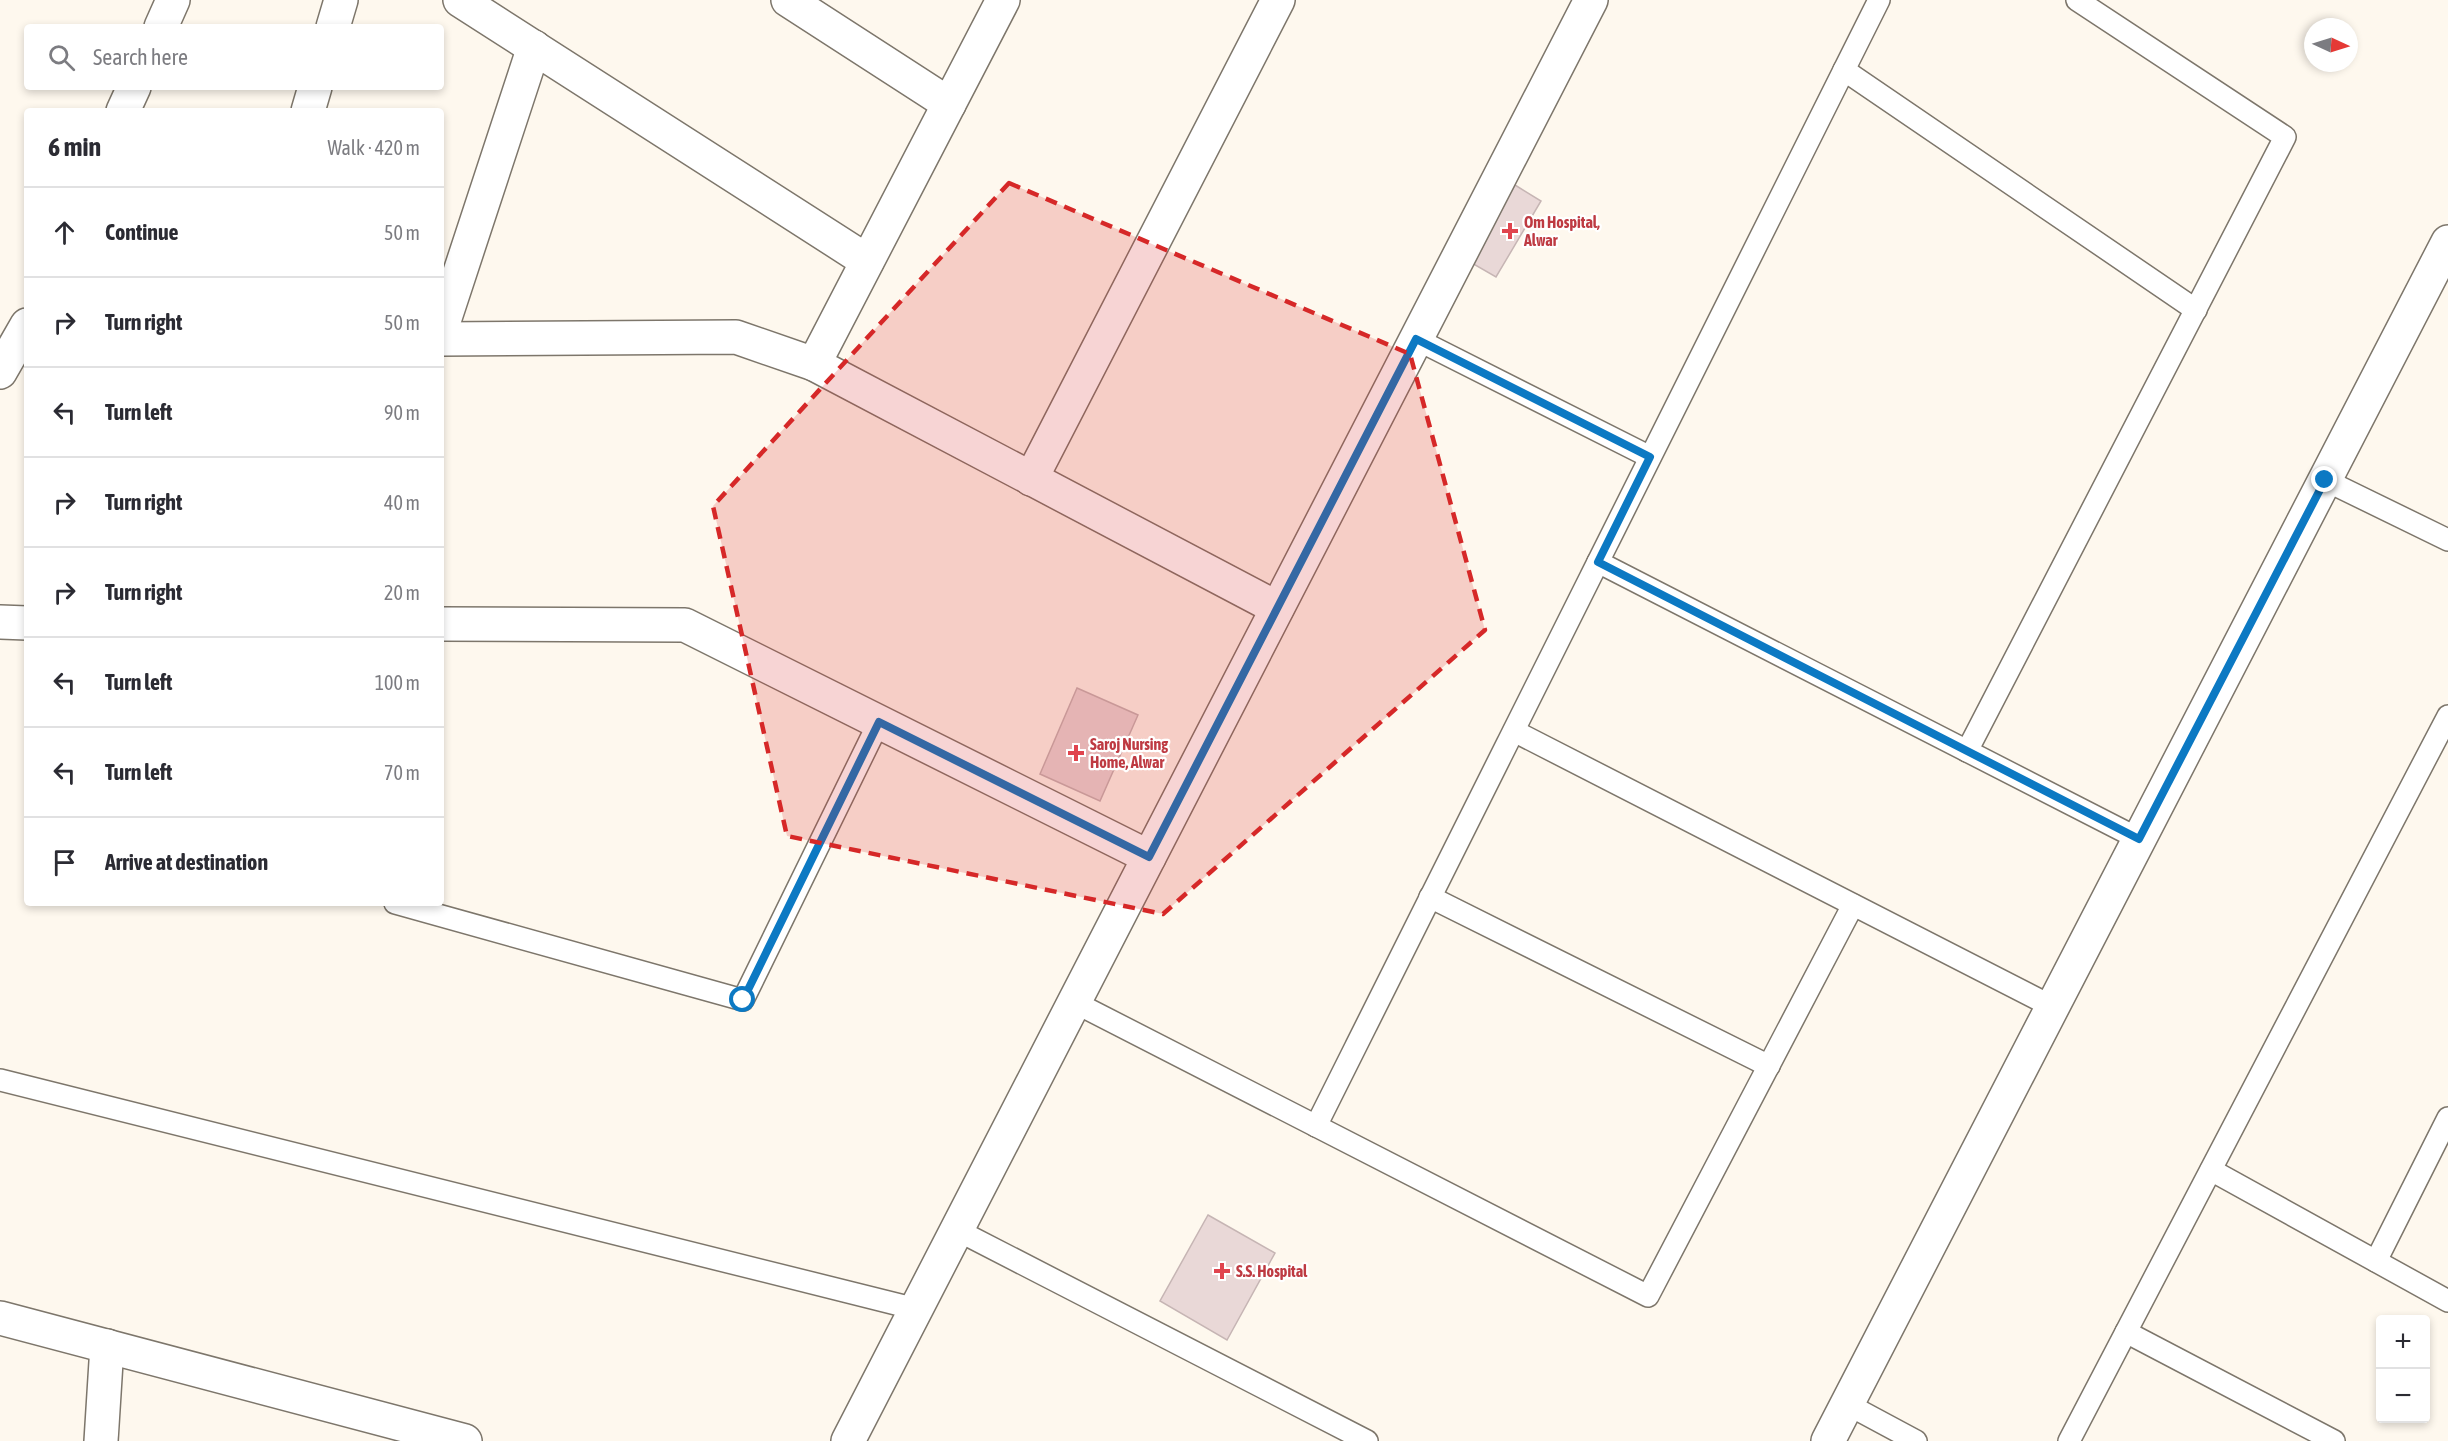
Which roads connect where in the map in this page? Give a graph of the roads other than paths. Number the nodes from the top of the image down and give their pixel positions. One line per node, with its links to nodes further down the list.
1 (173, 0): 10 (street)
2 (341, 0): 11 (street)
3 (460, 0): 12 (street)
4 (788, 0): 16 (street)
5 (1003, 0): 16 (street)
6 (1278, 0): 29 (street)
7 (1591, 0): 25 (street)
8 (1879, 0): 13 (lane)
9 (2077, 0): 21 (lane)
10 (161, 24)
11 (334, 24)
12 (534, 47): 20 (street); 22 (street)
13 (1844, 70): 21 (lane); 28 (lane)
14 (133, 90): 17 (street)
15 (314, 90): 18 (street)
16 (949, 104): 20 (street)
17 (124, 108)
18 (309, 108)
19 (2448, 242): 30 (street)
20 (867, 261): 26 (street)
21 (2196, 310): 40 (lane)
22 (444, 321)
23 (24, 337): 27 (street)
24 (444, 339): 26 (street)
25 (1416, 339): 28 (lane); 33 (street)
26 (814, 364): 29 (street)
27 (0, 372)
28 (1650, 457): 32 (lane)
29 (1031, 479): 33 (street)
30 (2325, 480): 31 (lane); 41 (street)
31 (2448, 540)
32 (1598, 562): 39 (lane); 40 (lane)
33 (1277, 608): 42 (street)
34 (0, 622): 35 (street)
35 (24, 622)
36 (444, 624): 38 (street)
37 (2448, 716): 52 (lane)
38 (879, 722): 42 (street); 45 (lane)
39 (1514, 731): 43 (lane); 44 (lane)
40 (1967, 750): 41 (lane)
41 (2139, 839): 47 (street)
42 (1149, 857): 46 (street)
43 (1430, 897): 48 (lane); 51 (lane)
44 (1853, 905): 47 (lane); 48 (lane)
45 (406, 906)
46 (1074, 1002): 51 (lane); 53 (street)
47 (2053, 1006): 60 (street)
48 (1769, 1066): 51 (lane)
49 (0, 1080): 56 (lane)
50 (2448, 1118): 54 (lane)
51 (1316, 1126)
52 (2211, 1170): 54 (lane); 58 (lane)
53 (957, 1230): 56 (street); 64 (lane)
54 (2376, 1261): 55 (lane)
55 (2448, 1300)
56 (916, 1309): 63 (street)
57 (0, 1318): 59 (street)
58 (2126, 1332): 67 (lane); 68 (lane)
59 (107, 1346): 61 (street); 62 (street)
60 (1846, 1404): 65 (street); 66 (lane)
61 (101, 1441)
62 (465, 1441)
63 (848, 1441)
64 (1367, 1441)
65 (1828, 1441)
66 (1916, 1441)
67 (2069, 1441)
68 (2334, 1441)

